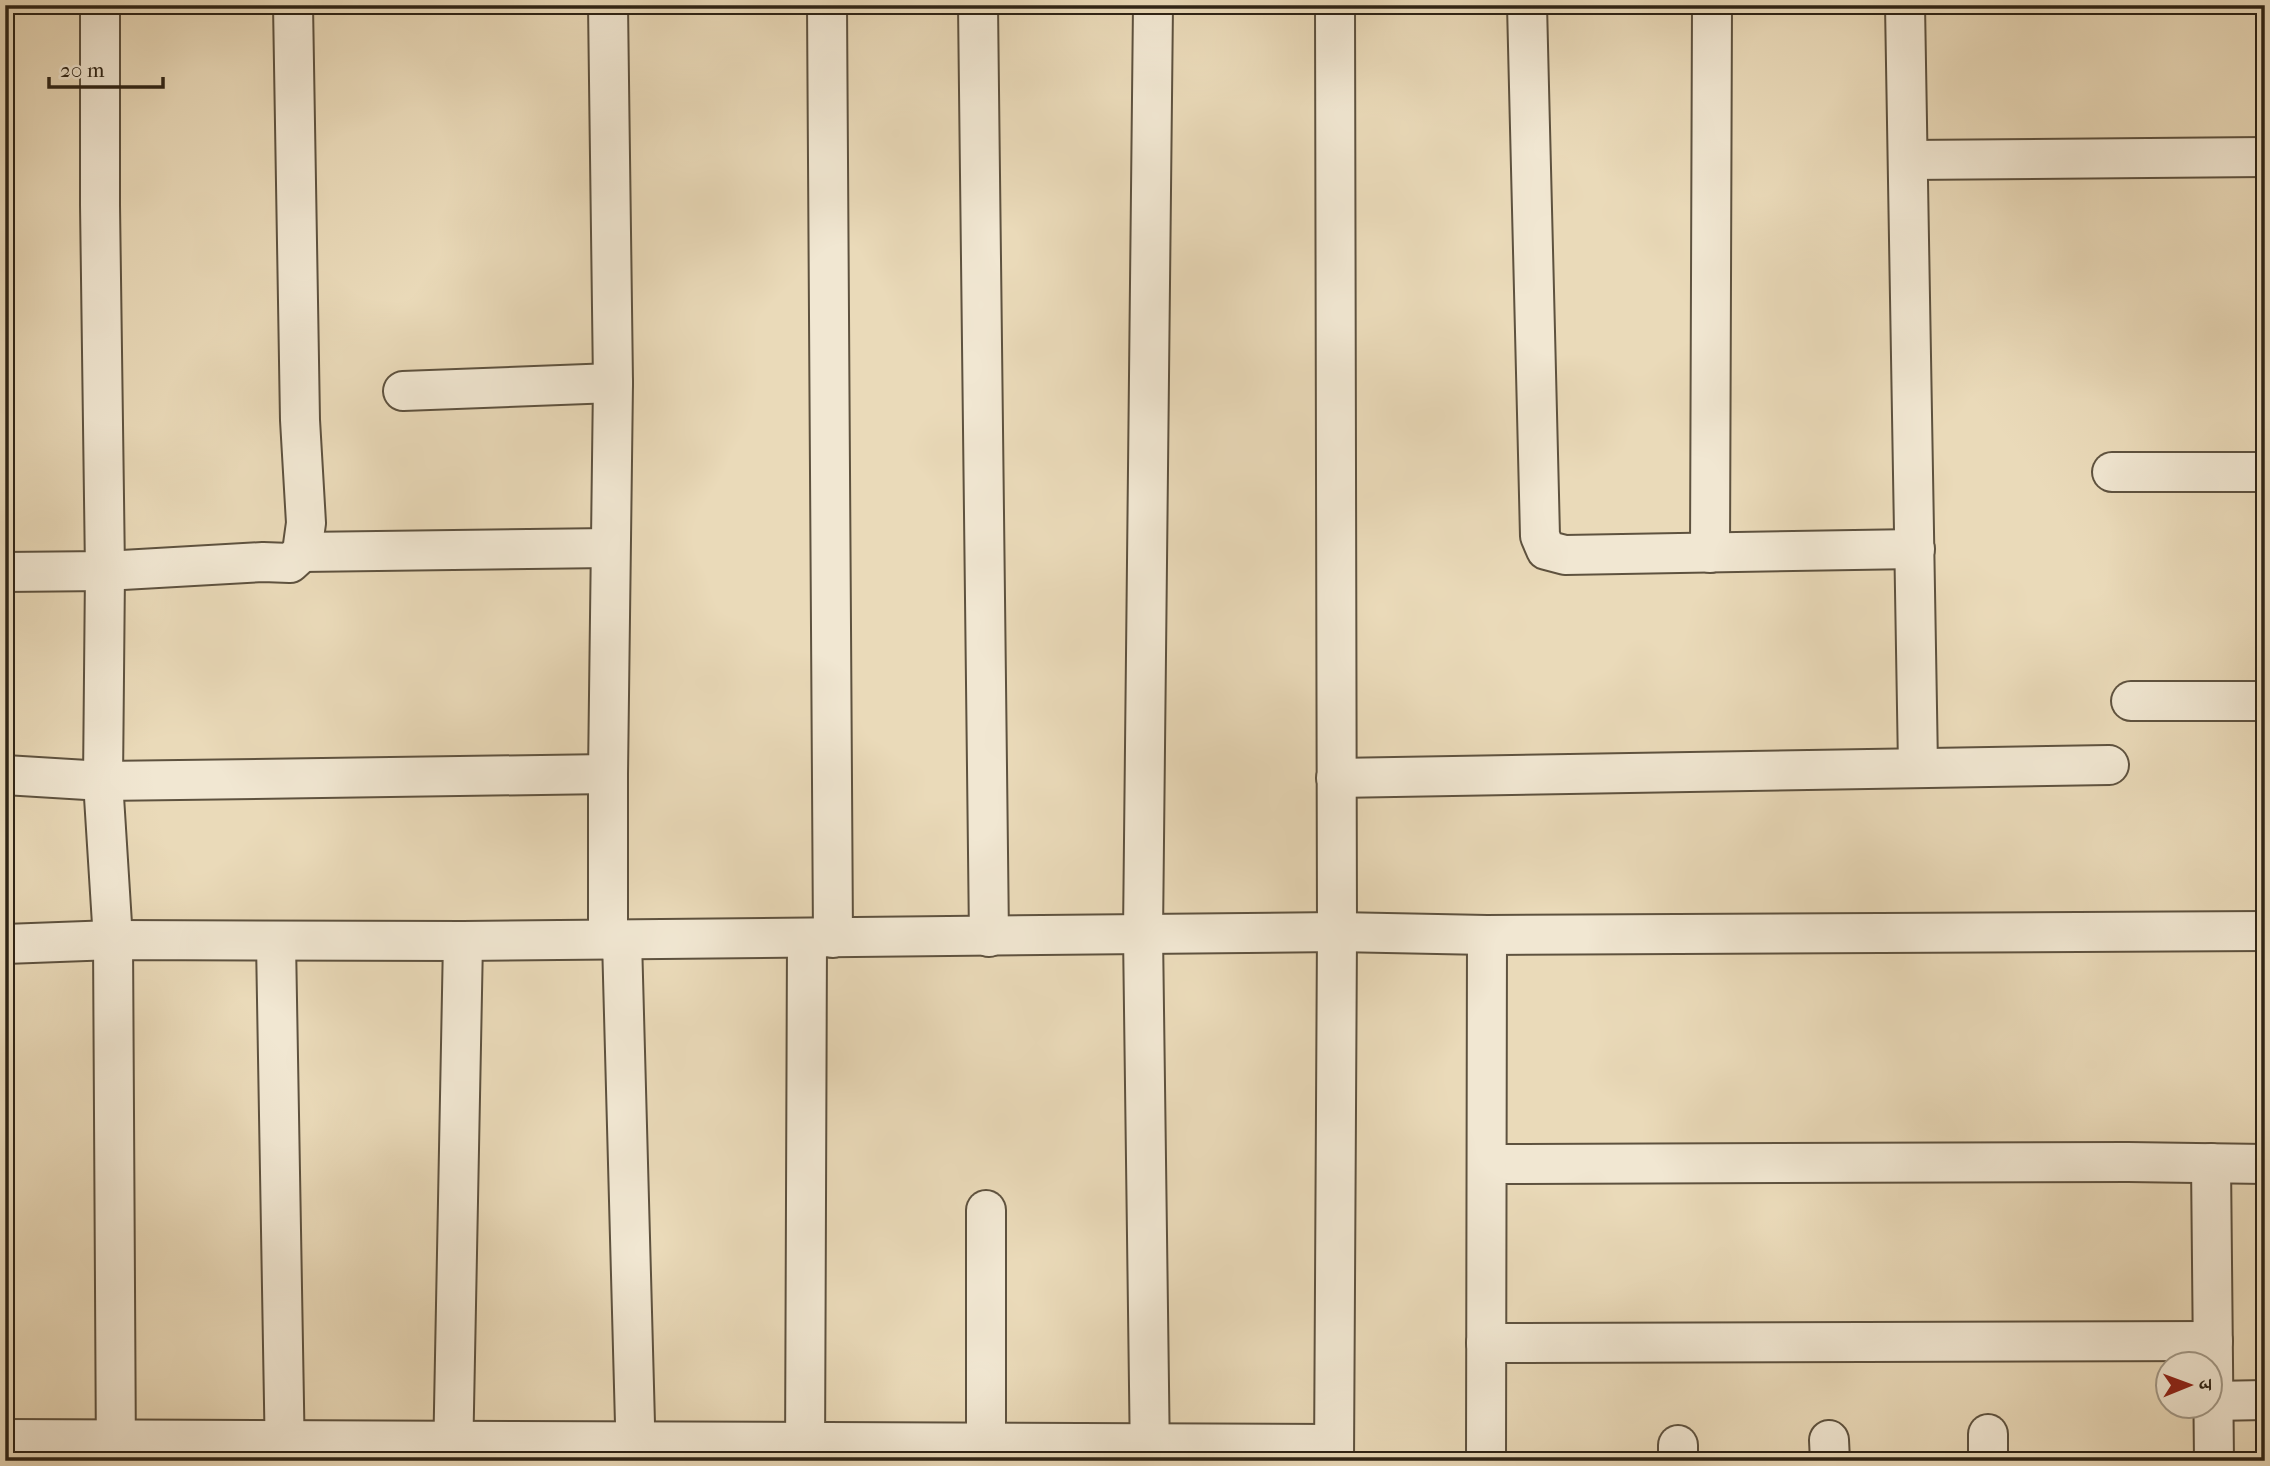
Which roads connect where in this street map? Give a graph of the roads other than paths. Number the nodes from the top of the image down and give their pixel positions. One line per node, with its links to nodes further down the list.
1 (100, 5): 21 (street)
2 (293, 5): 19 (street)
3 (608, 5): 13 (street)
4 (827, 5): 36 (street)
5 (978, 5): 35 (street)
6 (1153, 5): 33 (street)
7 (1335, 5): 29 (street)
8 (1527, 5): 20 (street)
9 (1712, 5): 20 (street)
10 (1905, 5): 12 (street)
11 (2265, 157): 12 (street)
12 (1908, 160): 18 (street)
13 (613, 383): 14 (street); 17 (street)
14 (403, 391)
15 (2112, 472): 16 (street)
16 (2265, 472)
17 (610, 548): 19 (street); 27 (street)
18 (1914, 549): 20 (street); 26 (street)
19 (302, 552): 21 (street)
20 (1710, 553)
21 (105, 571): 22 (street); 30 (street)
22 (5, 572)
23 (2131, 701): 24 (street)
24 (2265, 701)
25 (2109, 765): 26 (street)
26 (1918, 766): 29 (street)
27 (608, 774): 30 (street); 38 (street)
28 (5, 775): 30 (street)
29 (1336, 778): 32 (street)
30 (103, 781): 37 (street)
31 (2265, 931): 34 (street)
32 (1337, 932): 33 (street); 34 (street); 60 (street)
33 (1143, 934): 35 (street); 59 (street)
34 (1487, 934): 42 (street)
35 (989, 937): 36 (street)
36 (820, 938): 38 (street); 58 (street)
37 (113, 940): 40 (street); 41 (street); 54 (street)
38 (615, 940): 39 (street); 57 (street)
39 (463, 941): 40 (street); 56 (street)
40 (276, 942): 55 (street)
41 (5, 944)
42 (1487, 1164): 43 (street); 47 (street)
43 (2210, 1164): 44 (street); 46 (street)
44 (2265, 1164)
45 (986, 1210): 53 (street)
46 (2213, 1341): 47 (street); 48 (street)
47 (1486, 1343): 61 (street)
48 (2213, 1350)
49 (2265, 1400): 50 (street)
50 (2224, 1401)
51 (2213, 1420): 62 (street)
52 (5, 1439): 54 (street)
53 (1009, 1449): 58 (street); 59 (street)
54 (116, 1450): 55 (street)
55 (285, 1450): 56 (street)
56 (453, 1451): 57 (street)
57 (635, 1451): 58 (street)
58 (806, 1451)
59 (1150, 1452): 60 (street)
60 (1334, 1452)
61 (1486, 1461)
62 (2214, 1461)

